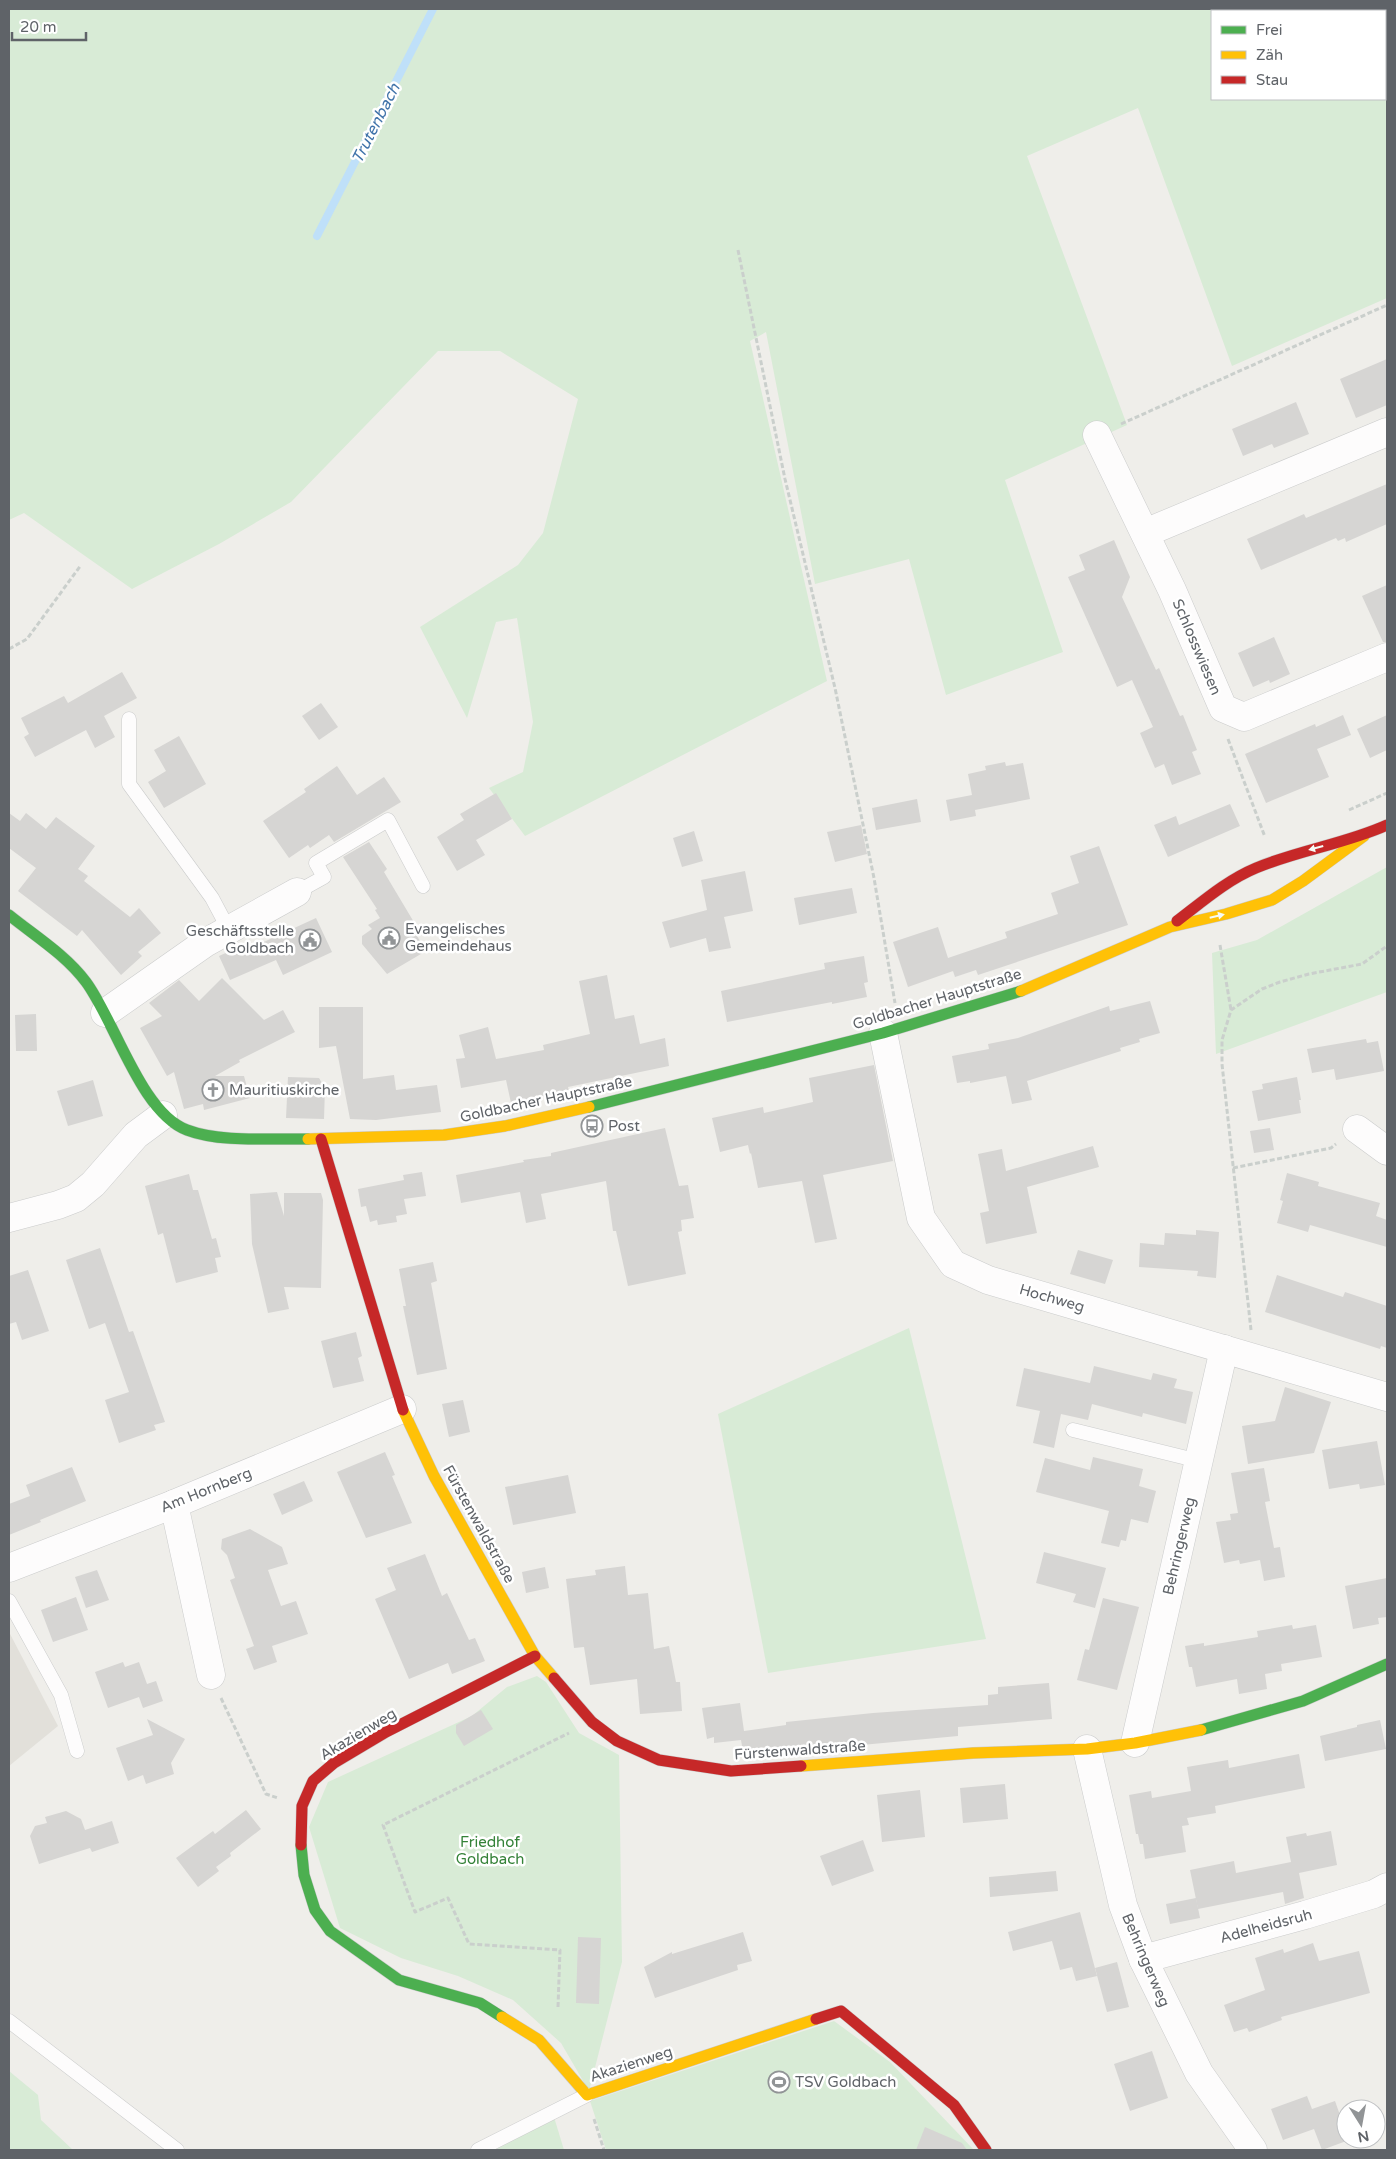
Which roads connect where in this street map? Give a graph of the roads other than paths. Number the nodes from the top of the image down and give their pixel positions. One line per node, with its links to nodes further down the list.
1 (1387, 432): 3 (street)
2 (1097, 435): 3 (street, Schlosswiesen)
3 (1145, 533): 4 (street, Schlosswiesen)
4 (1387, 657)
5 (129, 719): 12 (lane)
6 (1387, 825): 7 (street, Goldbacher Hauptstraße)
7 (1364, 836): 11 (street, Goldbacher Hauptstraße, one-way to 11); 11 (street, Goldbacher Hauptstraße, one-way to 7)
8 (423, 886): 9 (lane)
9 (297, 892): 12 (street)
10 (9, 915): 13 (street, Goldbacher Hauptstraße)
11 (1170, 927): 14 (street, Goldbacher Hauptstraße)
12 (229, 930): 13 (street)
13 (105, 1014): 15 (street, Goldbacher Hauptstraße)
14 (891, 1031): 17 (street, Goldbacher Hauptstraße); 20 (street, Hochweg)
15 (163, 1115): 17 (street, Goldbacher Hauptstraße); 19 (street)
16 (1357, 1130): 18 (street)
17 (321, 1139): 22 (street, Fürstenwaldstraße)
18 (1387, 1151)
19 (9, 1218)
20 (1224, 1349): 21 (street, Hochweg); 24 (street, Behringerweg)
21 (1387, 1397)
22 (402, 1409): 25 (street, Am Hornberg); 28 (street, Fürstenwaldstraße)
23 (1073, 1430): 24 (lane)
24 (1199, 1461): 31 (street, Behringerweg)
25 (174, 1504): 26 (street, Am Hornberg); 30 (street)
26 (9, 1568)
27 (9, 1601): 33 (lane)
28 (536, 1656): 32 (street, Fürstenwaldstraße); 37 (street, Akazienweg)
29 (1387, 1664): 31 (street, Fürstenwaldstraße)
30 (211, 1675)
31 (1135, 1743): 32 (street, Fürstenwaldstraße)
32 (1087, 1749): 35 (street, Behringerweg)
33 (77, 1750)
34 (1387, 1887): 35 (street, Adelheidsruh)
35 (1143, 1959): 41 (street, Behringerweg)
36 (9, 2021): 38 (lane)
37 (587, 2094): 39 (lane); 40 (street, Akazienweg)
38 (177, 2150)
39 (478, 2150)
40 (986, 2150)
41 (1253, 2150)

